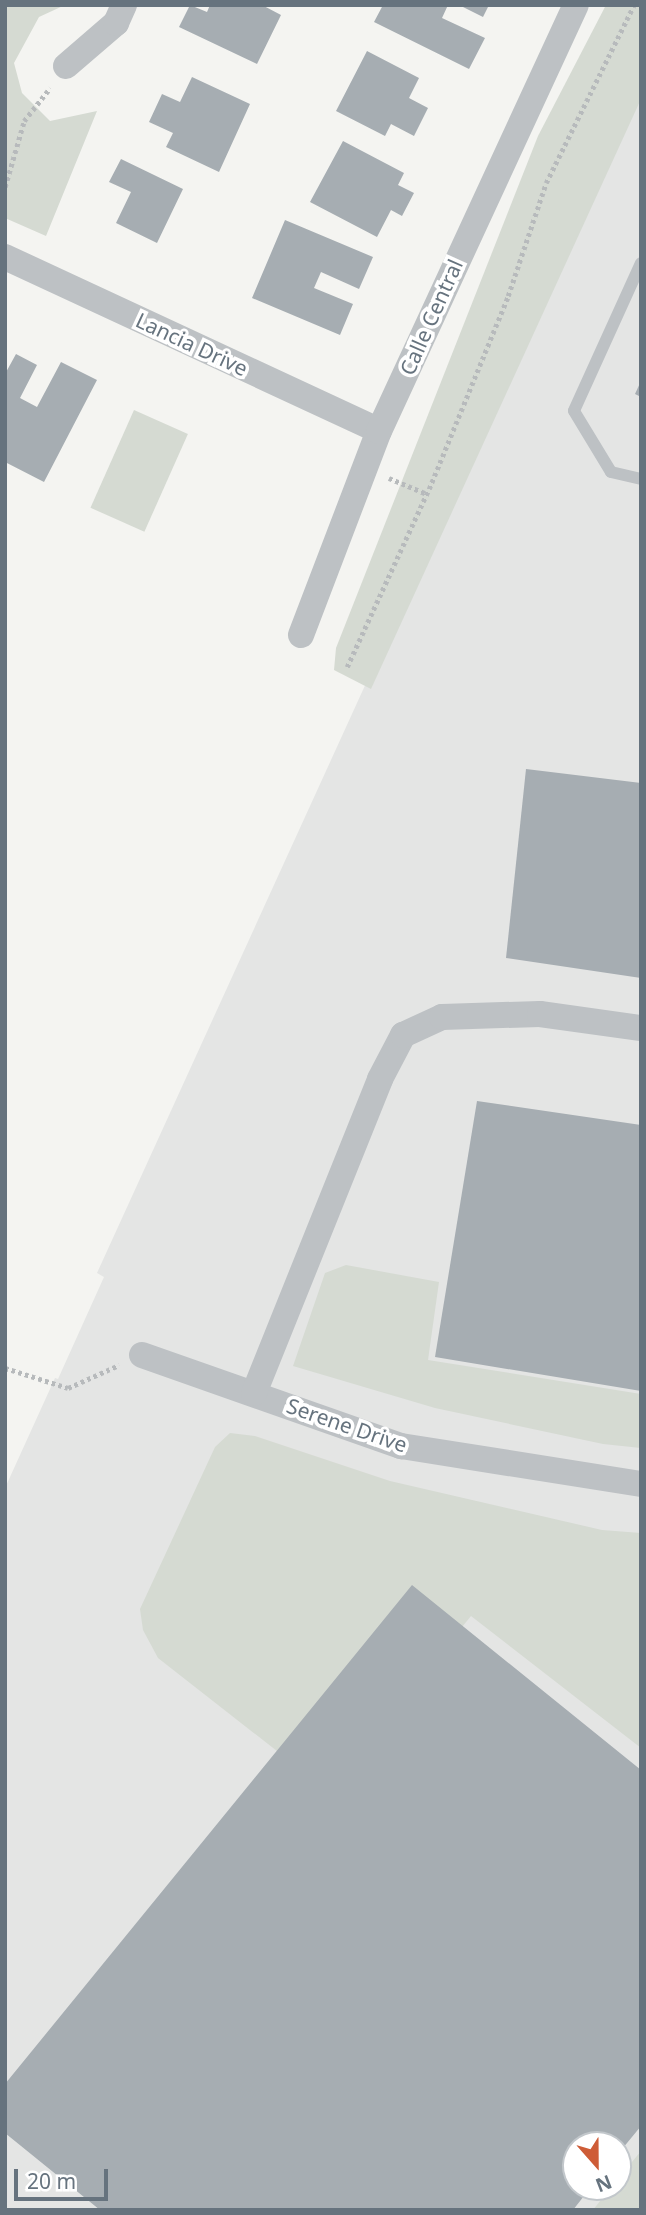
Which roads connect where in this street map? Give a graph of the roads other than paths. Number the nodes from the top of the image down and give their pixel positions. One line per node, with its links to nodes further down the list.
1 (124, 5): 3 (street)
2 (576, 5): 6 (street, Calle Central)
3 (66, 66)
4 (5, 257): 6 (street, Lancia Drive)
5 (641, 263): 7 (lane)
6 (379, 431): 8 (street, Calle Central)
7 (641, 479)
8 (300, 635)
9 (641, 1028): 11 (street)
10 (142, 1355): 11 (street, Serene Drive)
11 (254, 1393): 12 (street, Serene Drive)
12 (641, 1485)

